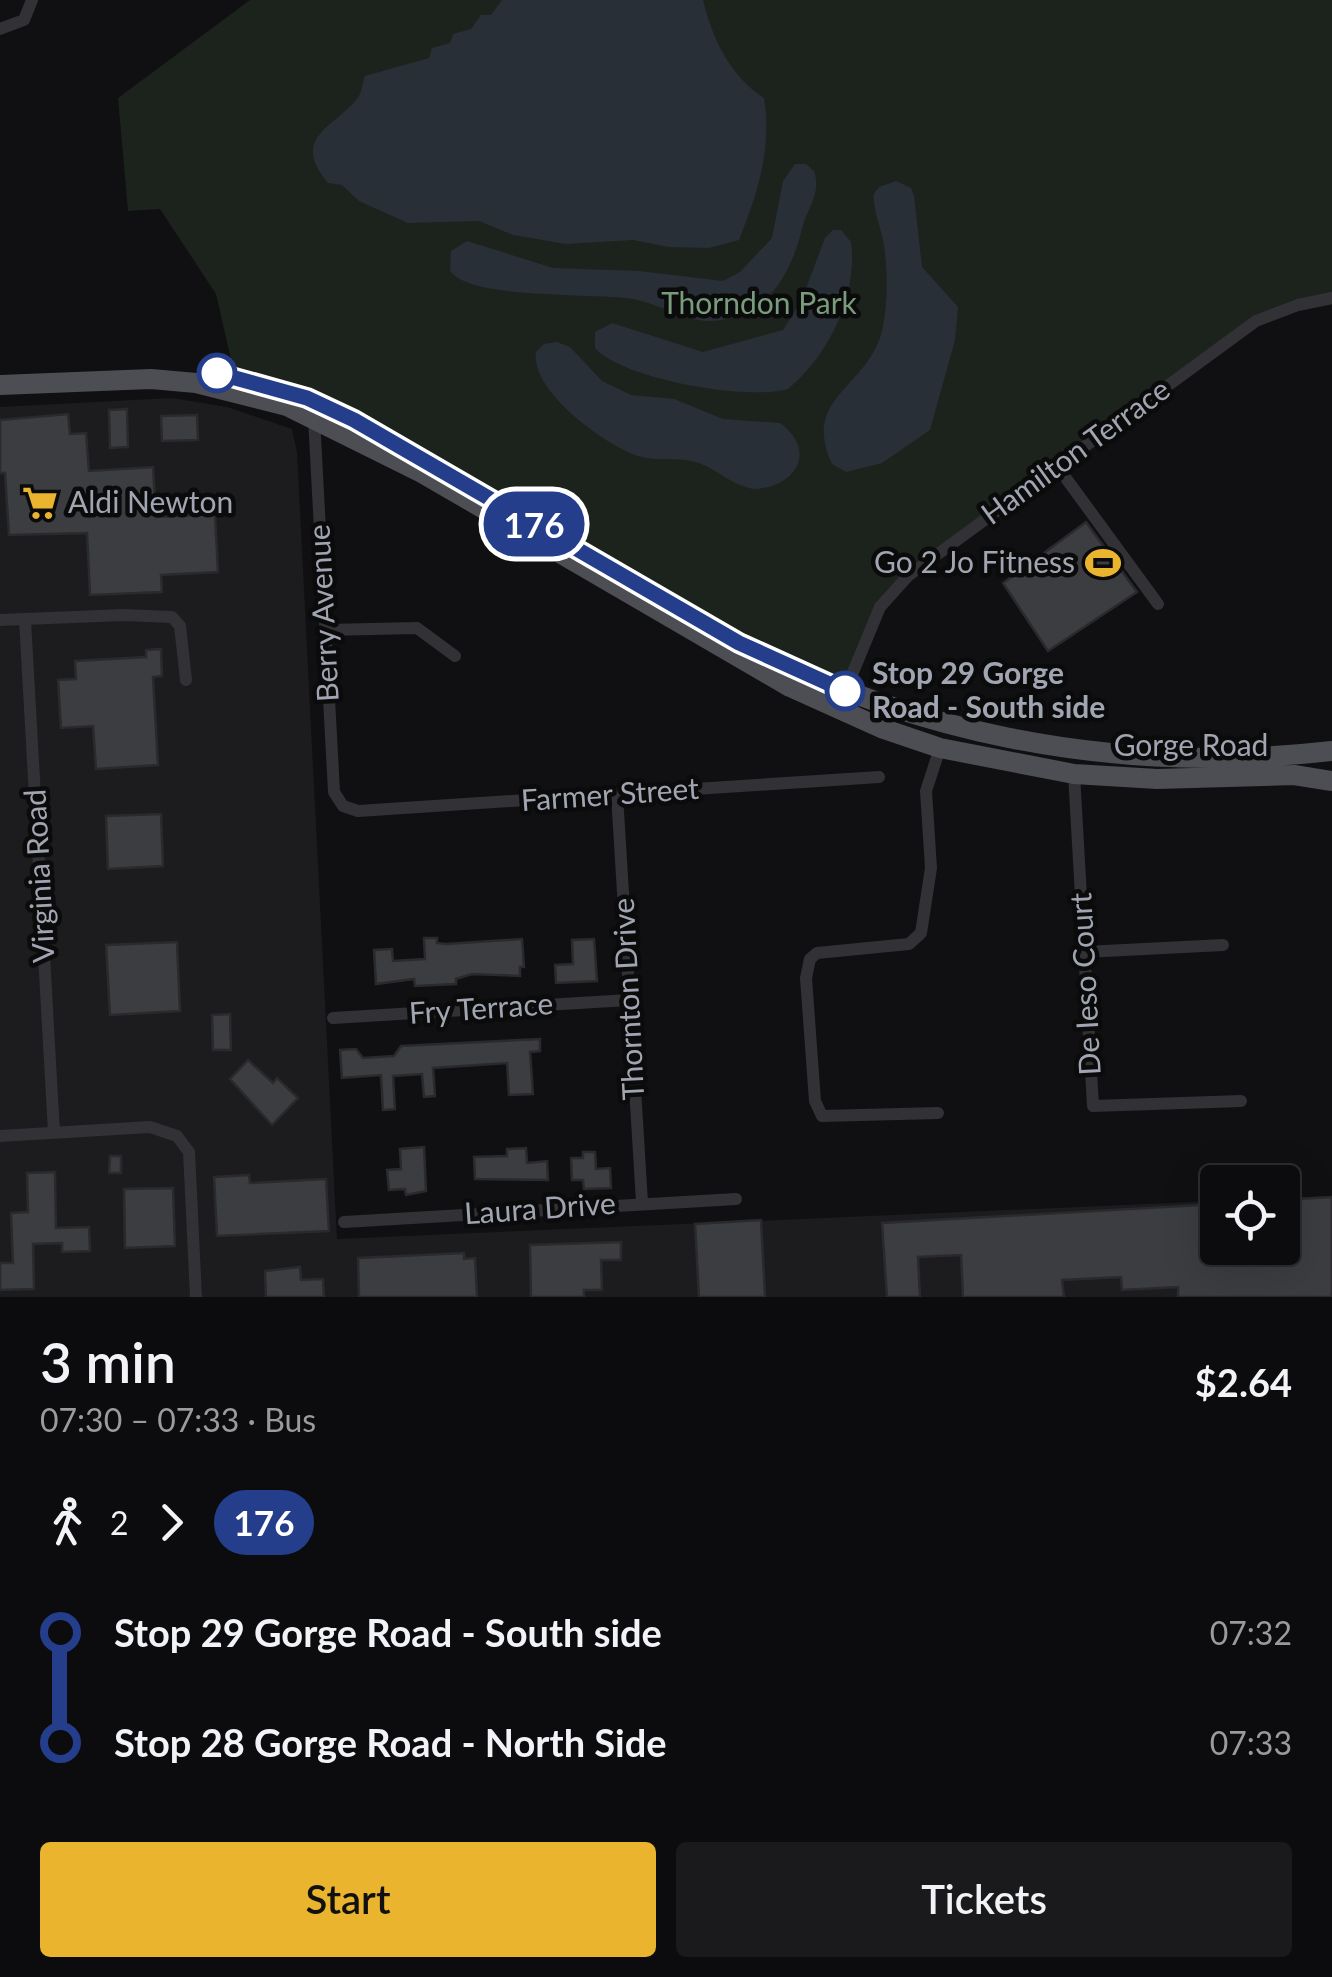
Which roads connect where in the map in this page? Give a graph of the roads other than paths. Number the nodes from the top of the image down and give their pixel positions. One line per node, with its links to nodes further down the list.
1 (32, 0): 2 (street)
2 (0, 29)
3 (1332, 298): 7 (street, Hamilton Terrace)
4 (0, 372): 14 (main road, Gorge Road)
5 (0, 386): 6 (main road, Gorge Road)
6 (314, 418): 11 (street, Berry Avenue); 14 (main road, Gorge Road)
7 (1056, 466): 8 (street); 14 (street, Hamilton Terrace)
8 (1158, 604)
9 (0, 620): 10 (street)
10 (25, 620): 13 (street); 28 (street, Virginia Road)
11 (324, 630): 12 (street); 21 (street, Berry Avenue)
12 (455, 656)
13 (186, 680)
14 (842, 701): 15 (main road, Gorge Road); 16 (main road, Gorge Road)
15 (940, 748): 17 (main road, Gorge Road); 27 (street)
16 (1332, 751)
17 (1074, 774): 19 (main road, Gorge Road); 23 (street, De Ieso Court)
18 (879, 777): 20 (street, Farmer Street)
19 (1332, 782)
20 (617, 795): 21 (street, Farmer Street); 24 (street, Thornton Drive)
21 (343, 806)
22 (1223, 945): 23 (street)
23 (1084, 952): 26 (street, De Ieso Court)
24 (629, 1000): 25 (street, Fry Terrace); 31 (street, Thornton Drive)
25 (333, 1018)
26 (1241, 1101)
27 (938, 1112)
28 (54, 1132): 29 (street); 33 (street)
29 (0, 1136)
30 (736, 1199): 31 (street, Laura Drive)
31 (642, 1202): 32 (street, Laura Drive)
32 (344, 1222)
33 (196, 1297)

